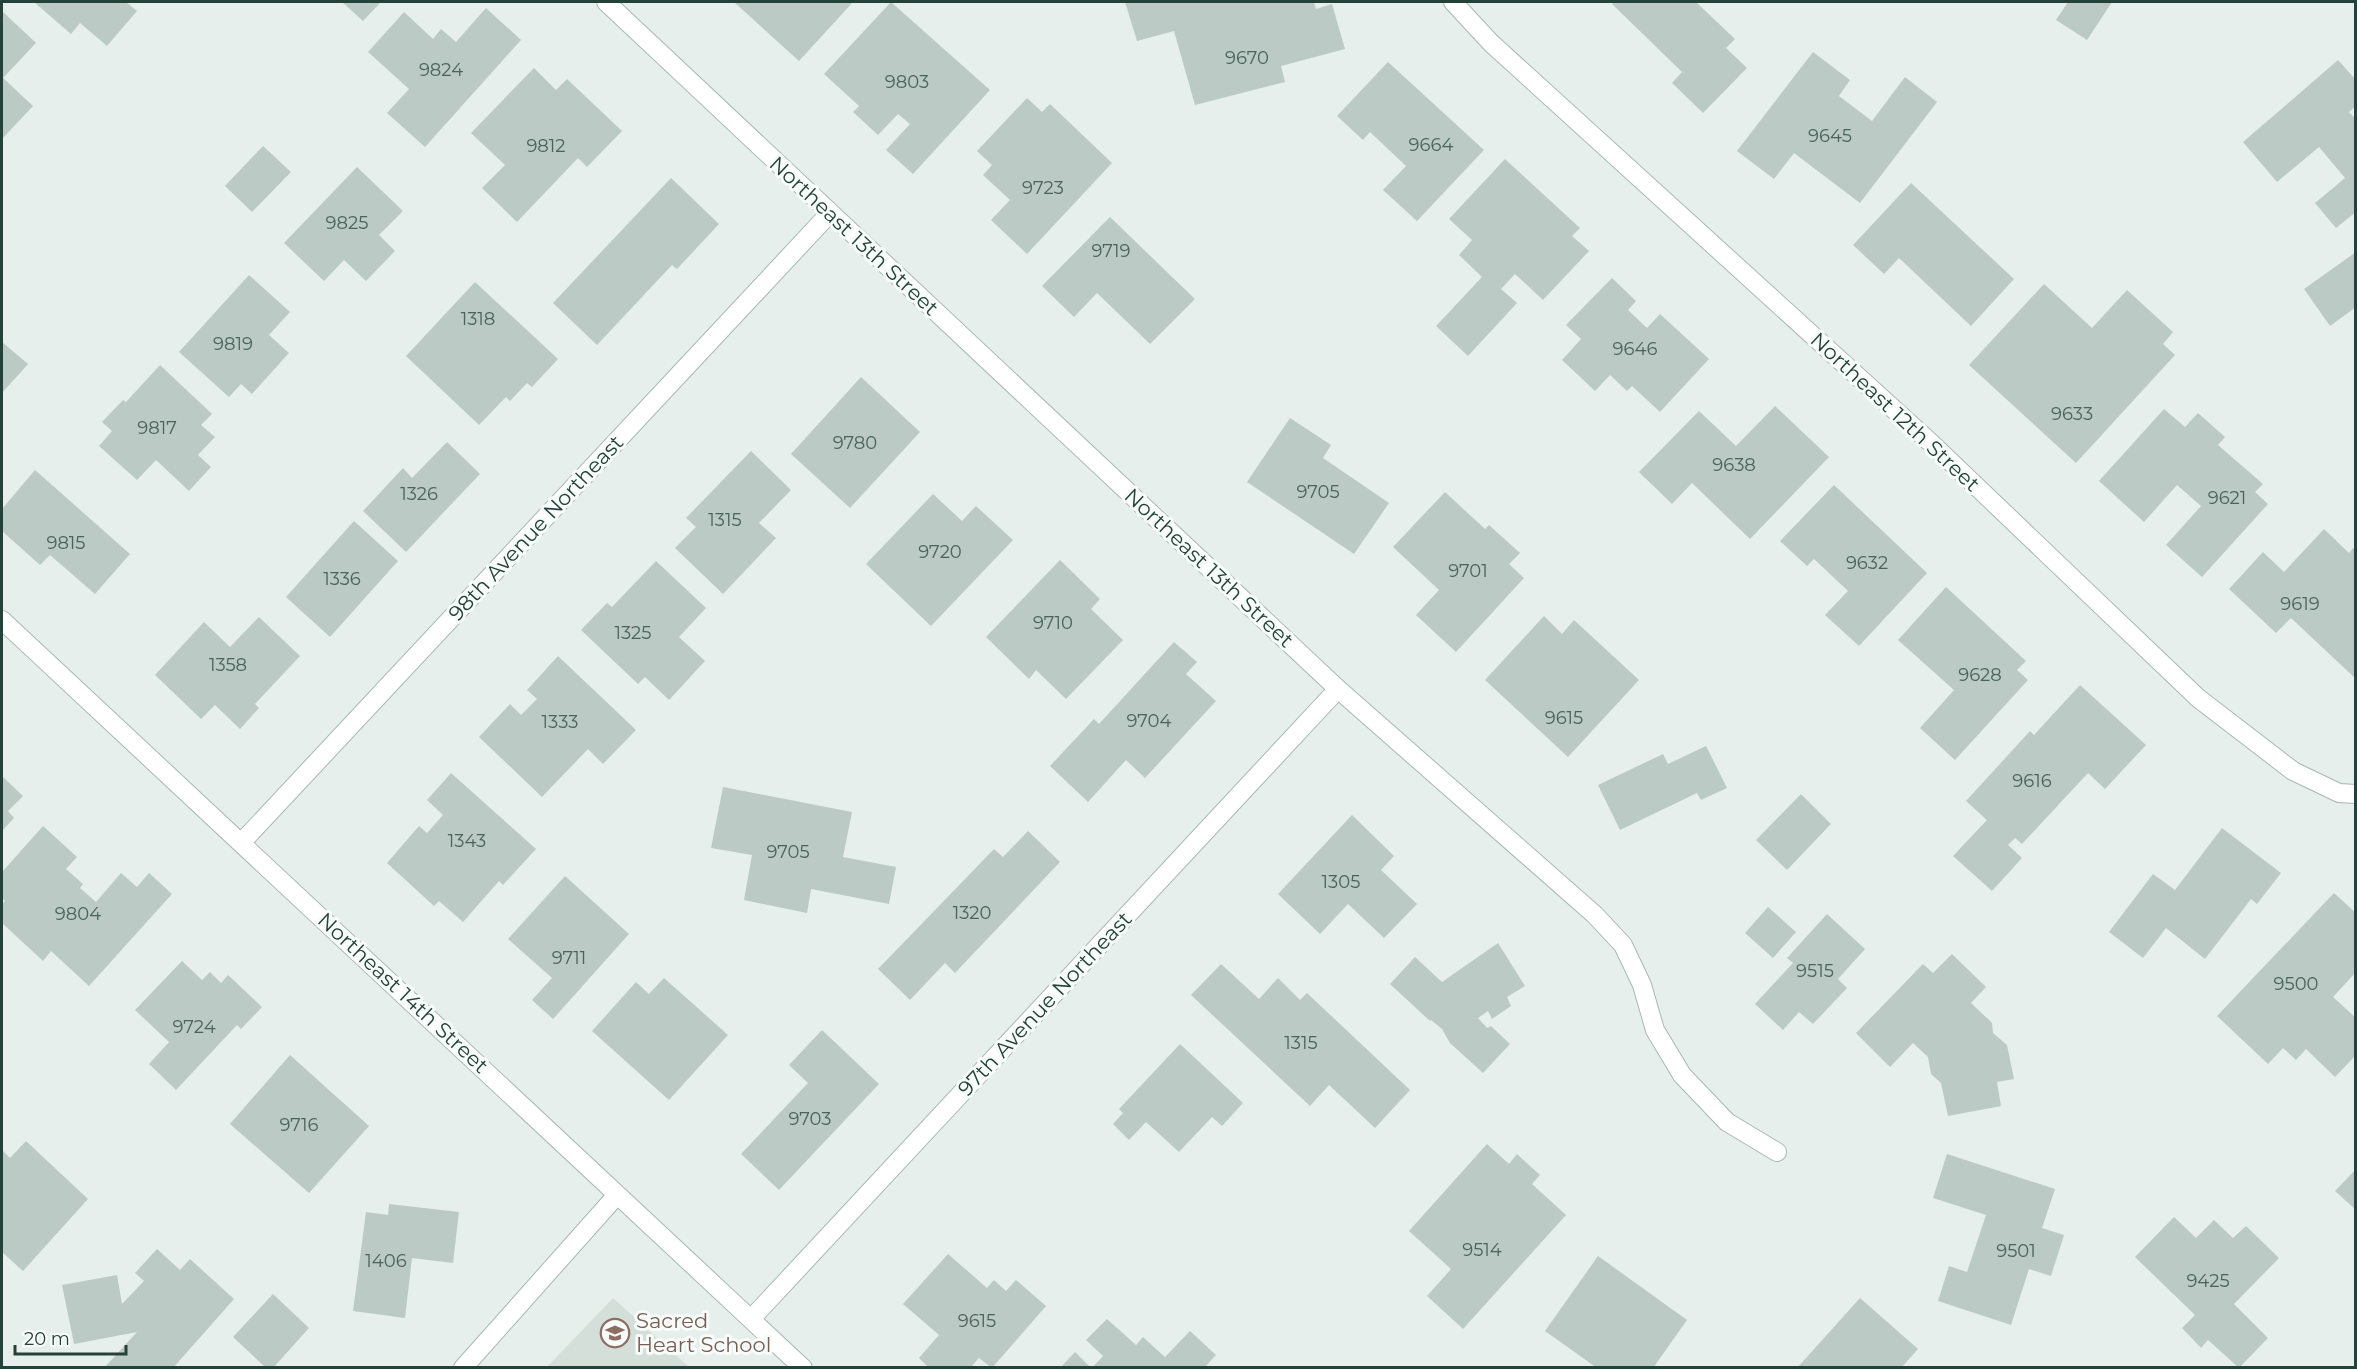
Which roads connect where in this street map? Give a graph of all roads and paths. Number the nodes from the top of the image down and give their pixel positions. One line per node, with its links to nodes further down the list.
1 (606, 2): 3 (street, Northeast 13th Street)
2 (1453, 2): 6 (street, Northeast 12th Street)
3 (830, 213): 5 (street, Northeast 13th Street); 7 (street, 98th Avenue Northeast)
4 (2, 620): 7 (street, Northeast 14th Street)
5 (1338, 688): 8 (street, Northeast 13th Street); 10 (street, 97th Avenue Northeast)
6 (2355, 794)
7 (242, 842): 9 (street, Northeast 14th Street)
8 (1777, 1152)
9 (617, 1195): 10 (street, Northeast 14th Street); 11 (street)
10 (752, 1319): 12 (street, Northeast 14th Street)
11 (463, 1368)
12 (803, 1368)

